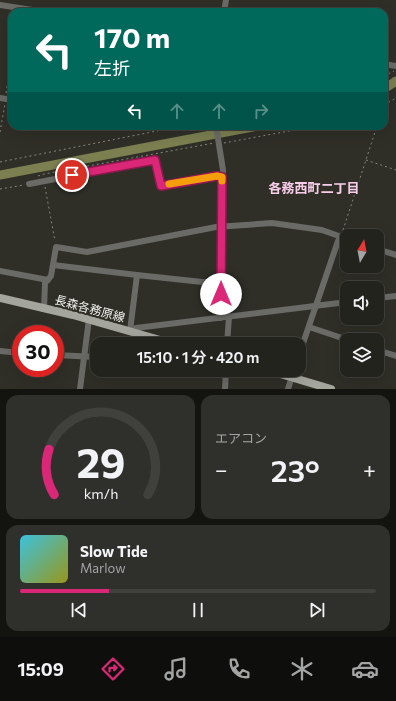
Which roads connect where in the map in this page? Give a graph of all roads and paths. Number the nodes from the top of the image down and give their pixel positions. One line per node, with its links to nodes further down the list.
1 (0, 5): 2 (street)
2 (19, 8)
3 (8, 85): 4 (path)
4 (6, 99): 9 (path)
5 (160, 130): 12 (path)
6 (217, 130): 10 (street)
7 (290, 130): 10 (path)
8 (376, 130): 11 (path)
9 (0, 132)
10 (219, 141): 14 (street); 16 (path)
11 (366, 160): 13 (path); 19 (path)
12 (0, 162)
13 (396, 170)
14 (222, 177): 15 (street); 18 (street)
15 (44, 180): 16 (street); 22 (path)
16 (29, 184): 17 (path)
17 (0, 189)
18 (221, 227): 20 (street); 22 (street); 29 (street)
19 (347, 229)
20 (340, 237)
21 (340, 240): 34 (street)
22 (56, 247): 25 (street)
23 (384, 251): 24 (street)
24 (396, 255)
25 (53, 265): 27 (street); 28 (street)
26 (0, 271): 28 (street)
27 (138, 275): 29 (street); 40 (street)
28 (48, 280): 35 (street)
29 (221, 284): 37 (street)
30 (396, 296): 31 (street)
31 (384, 297)
32 (0, 298): 35 (main road, 長森各務原線)
33 (340, 303): 34 (street)
34 (316, 306): 36 (street); 39 (street)
35 (44, 309): 38 (main road, 長森各務原線)
36 (229, 317): 37 (street); 42 (street)
37 (220, 318): 40 (street)
38 (88, 319): 40 (main road, 長森各務原線); 49 (street)
39 (309, 327): 43 (street); 44 (street)
40 (130, 331): 41 (main road, 長森各務原線)
41 (150, 337)
42 (228, 337)
43 (305, 337)
44 (340, 337)
45 (0, 351): 46 (street)
46 (12, 352)
47 (384, 352): 51 (street)
48 (64, 355): 49 (street)
49 (84, 356): 50 (street); 55 (street)
50 (90, 356)
51 (396, 356)
52 (226, 377): 56 (street)
53 (291, 377): 57 (street)
54 (302, 377): 58 (main road)
55 (80, 389)
56 (225, 389)
57 (288, 389)
58 (331, 389)

